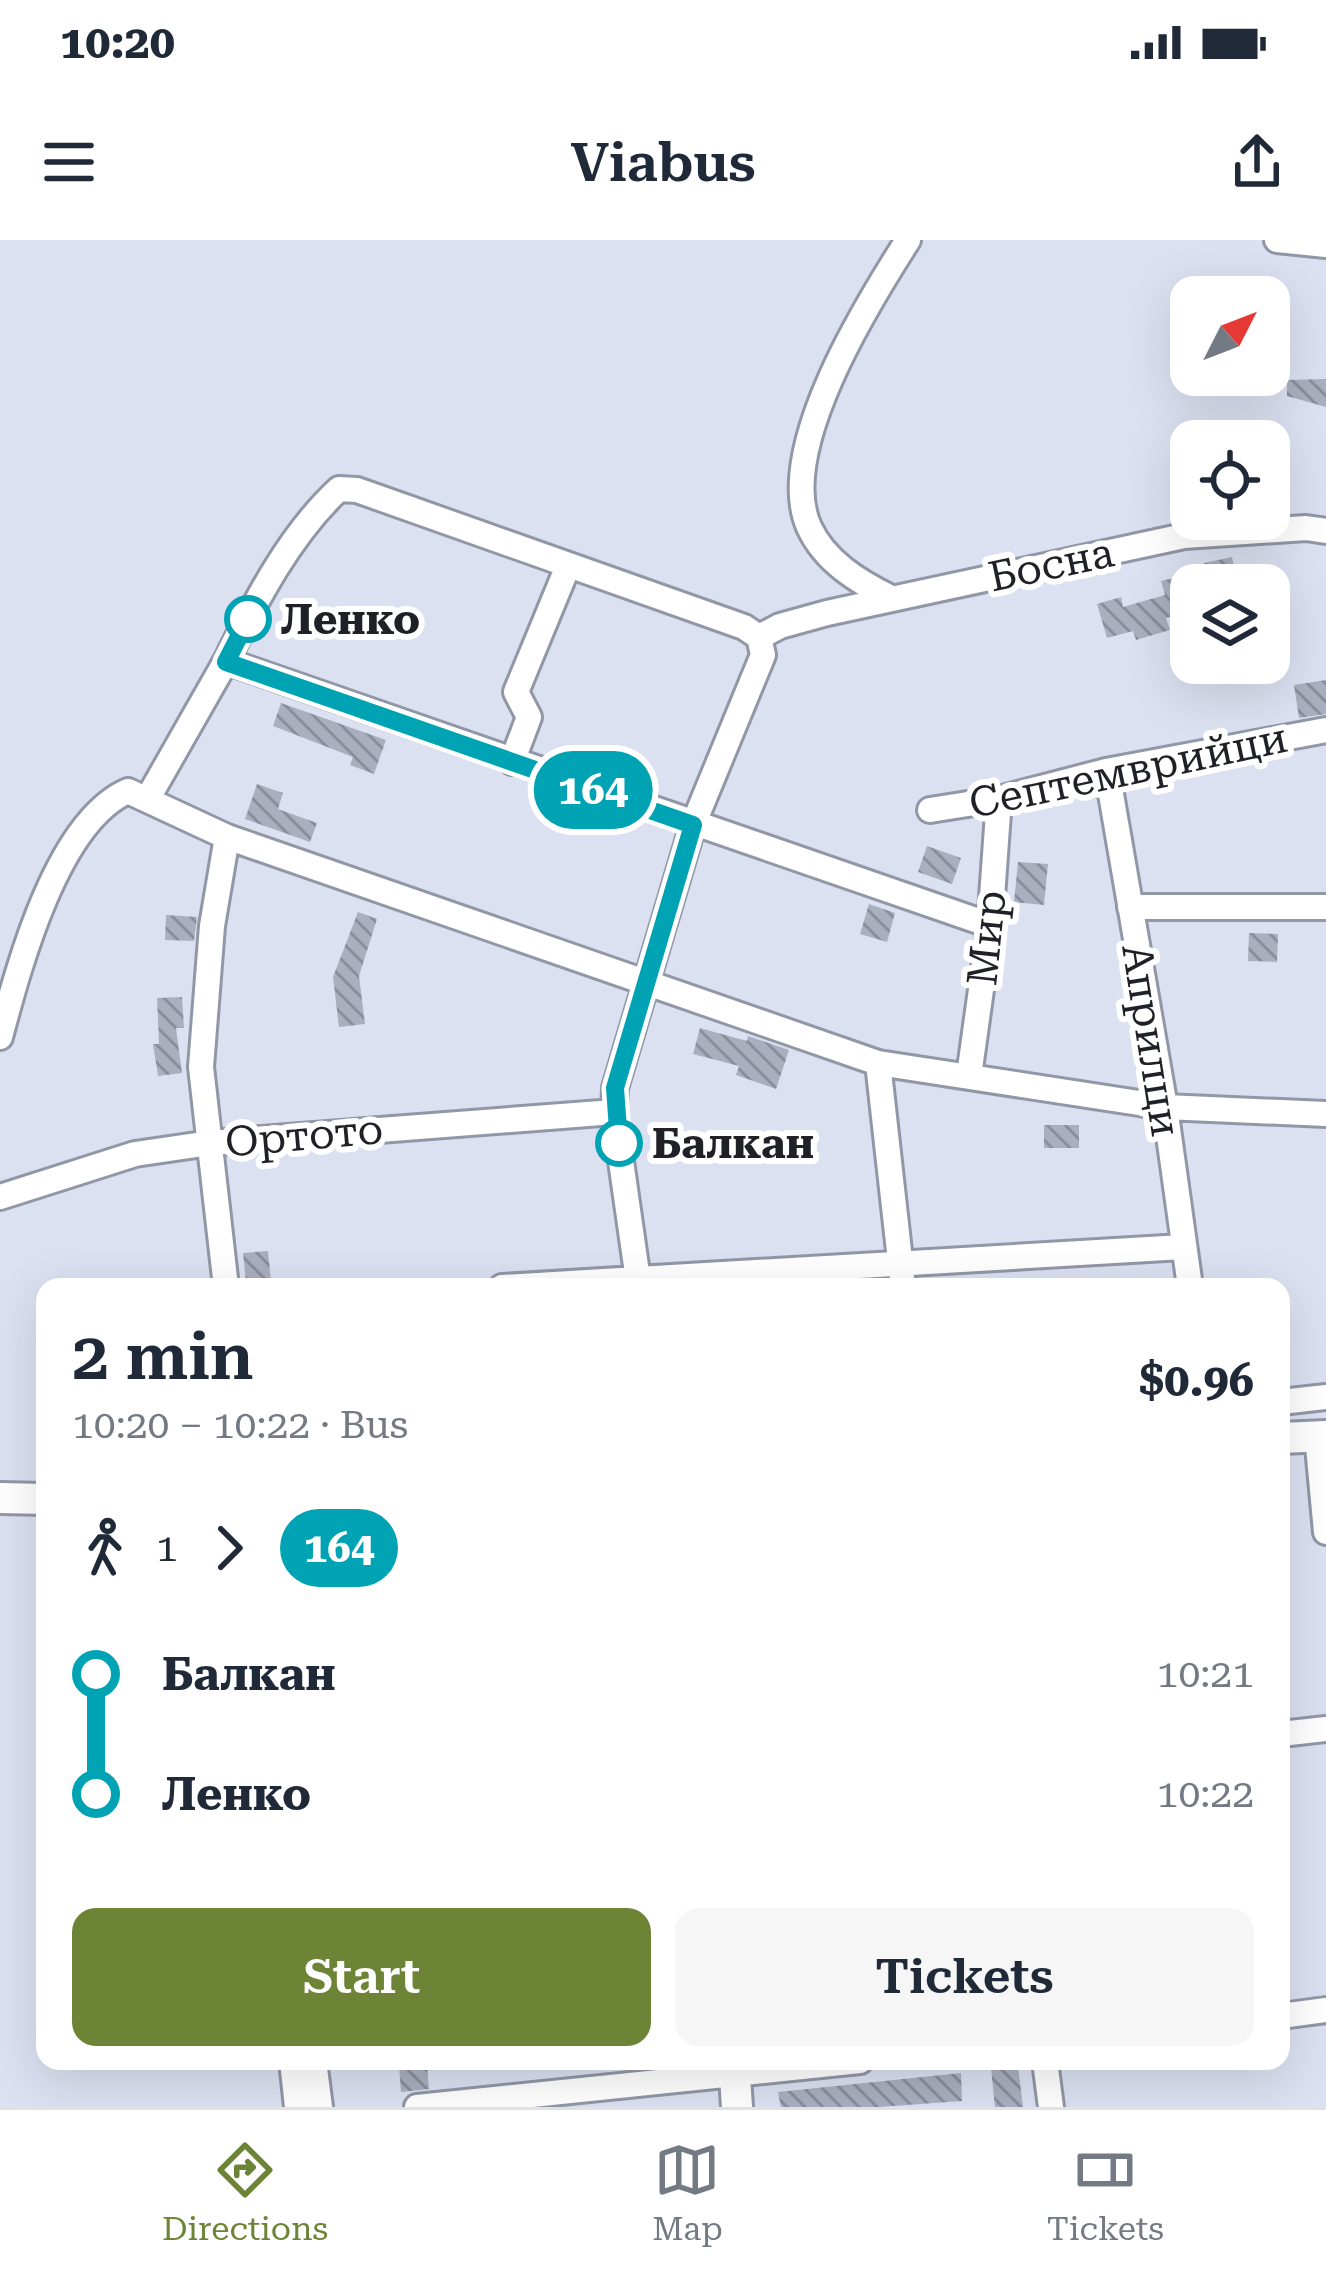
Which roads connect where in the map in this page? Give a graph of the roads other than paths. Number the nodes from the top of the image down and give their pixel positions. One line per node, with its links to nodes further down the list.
1 (908, 240): 6 (street)
2 (1277, 240): 3 (street)
3 (1326, 245)
4 (1326, 531): 6 (street, Босна)
5 (568, 566): 7 (street); 8 (street); 10 (street)
6 (891, 598): 7 (street, Босна)
7 (770, 631): 15 (street)
8 (226, 662): 10 (street); 11 (street)
9 (1326, 730): 13 (street, Септемврийци)
10 (512, 762): 15 (street)
11 (138, 794): 16 (street); 21 (street)
12 (1111, 794): 18 (street, Априлци)
13 (998, 800): 14 (street, Септемврийци); 19 (street, Мир)
14 (930, 810)
15 (693, 825): 19 (street); 20 (street)
16 (227, 837): 20 (street); 27 (street)
17 (1326, 907): 18 (street)
18 (1130, 908): 24 (street, Априлци)
19 (990, 926): 23 (street, Мир)
20 (645, 980): 22 (street); 25 (street)
21 (0, 1037)
22 (878, 1063): 23 (street); 30 (street)
23 (969, 1076): 24 (street)
24 (1165, 1106): 26 (street); 29 (street, Априлци)
25 (614, 1112): 27 (street, Ортото); 32 (street)
26 (1326, 1114)
27 (211, 1143): 28 (street, Ортото); 31 (street)
28 (5, 1190)
29 (1184, 1247): 30 (street); 34 (street, Априлци)
30 (902, 1275): 33 (street)
31 (225, 1278)
32 (637, 1278)
33 (789, 1278)
34 (1189, 1278)
35 (1326, 1397): 36 (street)
36 (1290, 1401)
37 (1322, 1436): 38 (main road); 41 (street)
38 (1290, 1438)
39 (0, 1498): 40 (main road)
40 (36, 1499)
41 (1326, 1532)
42 (1326, 1729): 43 (street)
43 (1290, 1732)
44 (1326, 2010): 45 (street)
45 (1290, 2015)
46 (293, 2070): 51 (street)
47 (315, 2070): 52 (street)
48 (711, 2070): 53 (street)
49 (735, 2070): 54 (main road)
50 (1047, 2070): 55 (street)
51 (297, 2107)
52 (320, 2107)
53 (417, 2107)
54 (736, 2107)
55 (1052, 2107)

